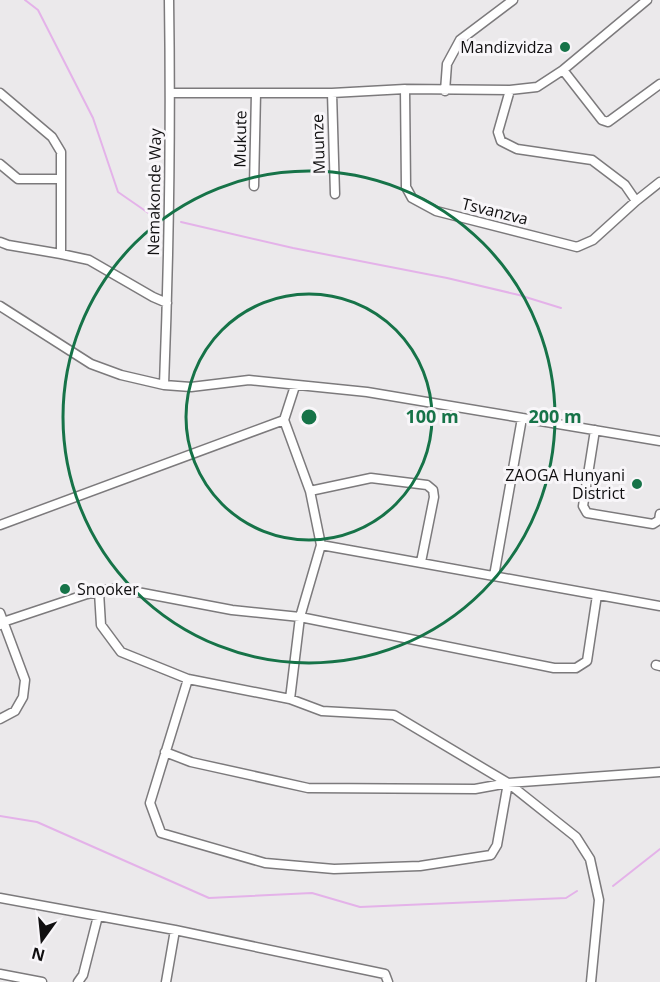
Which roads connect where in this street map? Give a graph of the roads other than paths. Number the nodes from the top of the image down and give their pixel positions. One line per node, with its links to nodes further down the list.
1 (169, 0): 10 (street, Nemakonde Way)
2 (513, 0): 8 (street)
3 (647, 0): 4 (street)
4 (563, 70): 5 (street); 7 (street)
5 (660, 84)
6 (405, 89): 8 (street); 12 (street); 18 (street, Tsvanzva)
7 (510, 90): 8 (street); 18 (street)
8 (445, 91)
9 (0, 93): 14 (street)
10 (170, 93): 11 (street); 21 (street, Nemakonde Way)
11 (256, 93): 12 (street); 16 (street, Mukute)
12 (332, 93): 17 (street, Muunze)
13 (0, 164): 14 (street)
14 (61, 179): 20 (street)
15 (660, 182): 18 (street, Tsvanzva)
16 (254, 186)
17 (335, 194)
18 (636, 201)
19 (0, 242): 20 (street)
20 (61, 254): 21 (street)
21 (167, 303): 23 (street, Nemakonde Way)
22 (0, 306): 23 (street)
23 (164, 385): 24 (street)
24 (295, 386): 25 (street); 26 (street)
25 (522, 418): 27 (street); 34 (street)
26 (284, 420): 29 (street); 31 (street)
27 (595, 430): 28 (street); 30 (street)
28 (660, 441)
29 (310, 491): 32 (street); 33 (street)
30 (660, 514)
31 (0, 525)
32 (321, 545): 33 (street); 38 (street)
33 (420, 562): 34 (street)
34 (494, 576): 36 (street)
35 (99, 592): 38 (street); 39 (street); 40 (street)
36 (597, 595): 37 (street); 38 (street)
37 (660, 606)
38 (300, 617): 41 (street)
39 (1, 620): 42 (street)
40 (188, 679): 41 (street); 43 (street)
41 (290, 699): 45 (street)
42 (0, 719)
43 (165, 752): 45 (street); 45 (street)
44 (660, 772): 45 (street)
45 (508, 783): 54 (street)
46 (0, 898): 47 (street)
47 (98, 915): 48 (street); 51 (street)
48 (175, 930): 52 (street); 53 (street)
49 (0, 975): 50 (street)
50 (42, 982)
51 (78, 982)
52 (166, 982)
53 (388, 982)
54 (591, 982)

